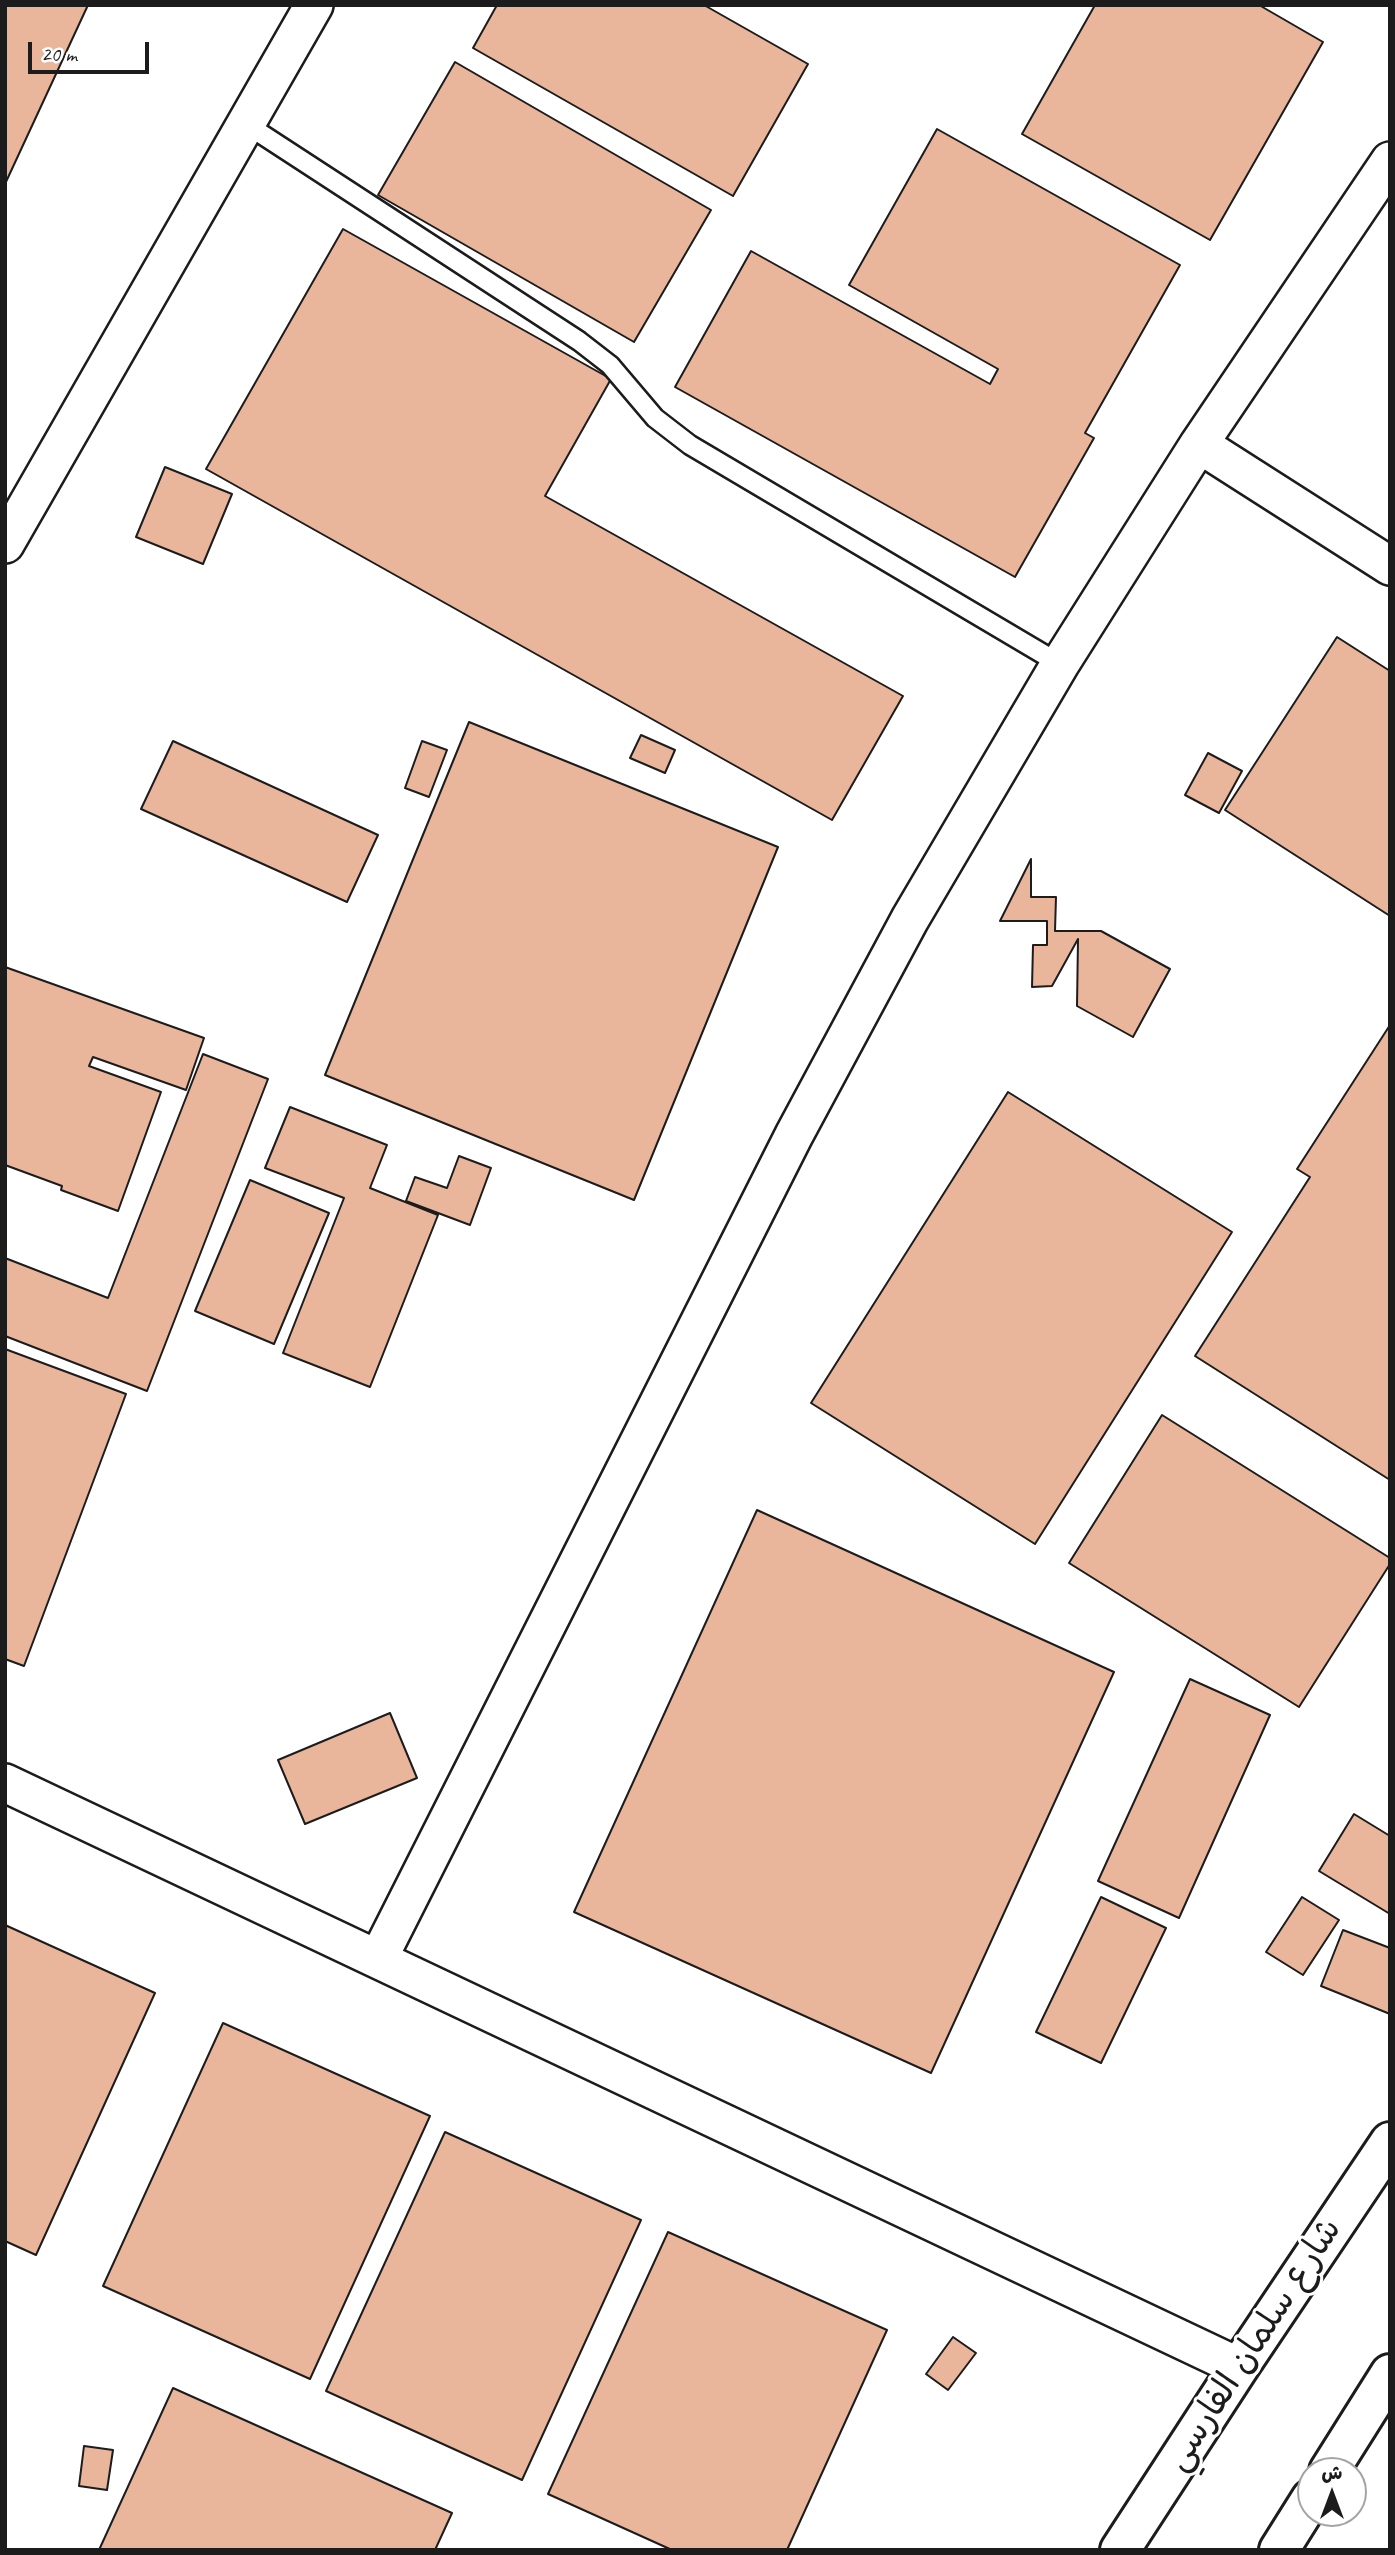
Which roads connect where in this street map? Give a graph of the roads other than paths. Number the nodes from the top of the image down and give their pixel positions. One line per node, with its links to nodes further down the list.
1 (314, 5): 2 (street)
2 (246, 124): 5 (street); 7 (lane)
3 (1390, 161): 4 (street)
4 (1199, 444): 6 (street); 7 (street)
5 (5, 544)
6 (1390, 566)
7 (1060, 664): 9 (street)
8 (5, 1783): 9 (street)
9 (378, 1959): 11 (street)
10 (1390, 2142): 11 (street, شارع سلمان الفارسي)
11 (1239, 2367): 15 (street, شارع سلمان الفارسي)
12 (1390, 2374): 13 (street)
13 (1338, 2457)
14 (1297, 2521): 16 (street)
15 (1120, 2550)
16 (1279, 2550)

